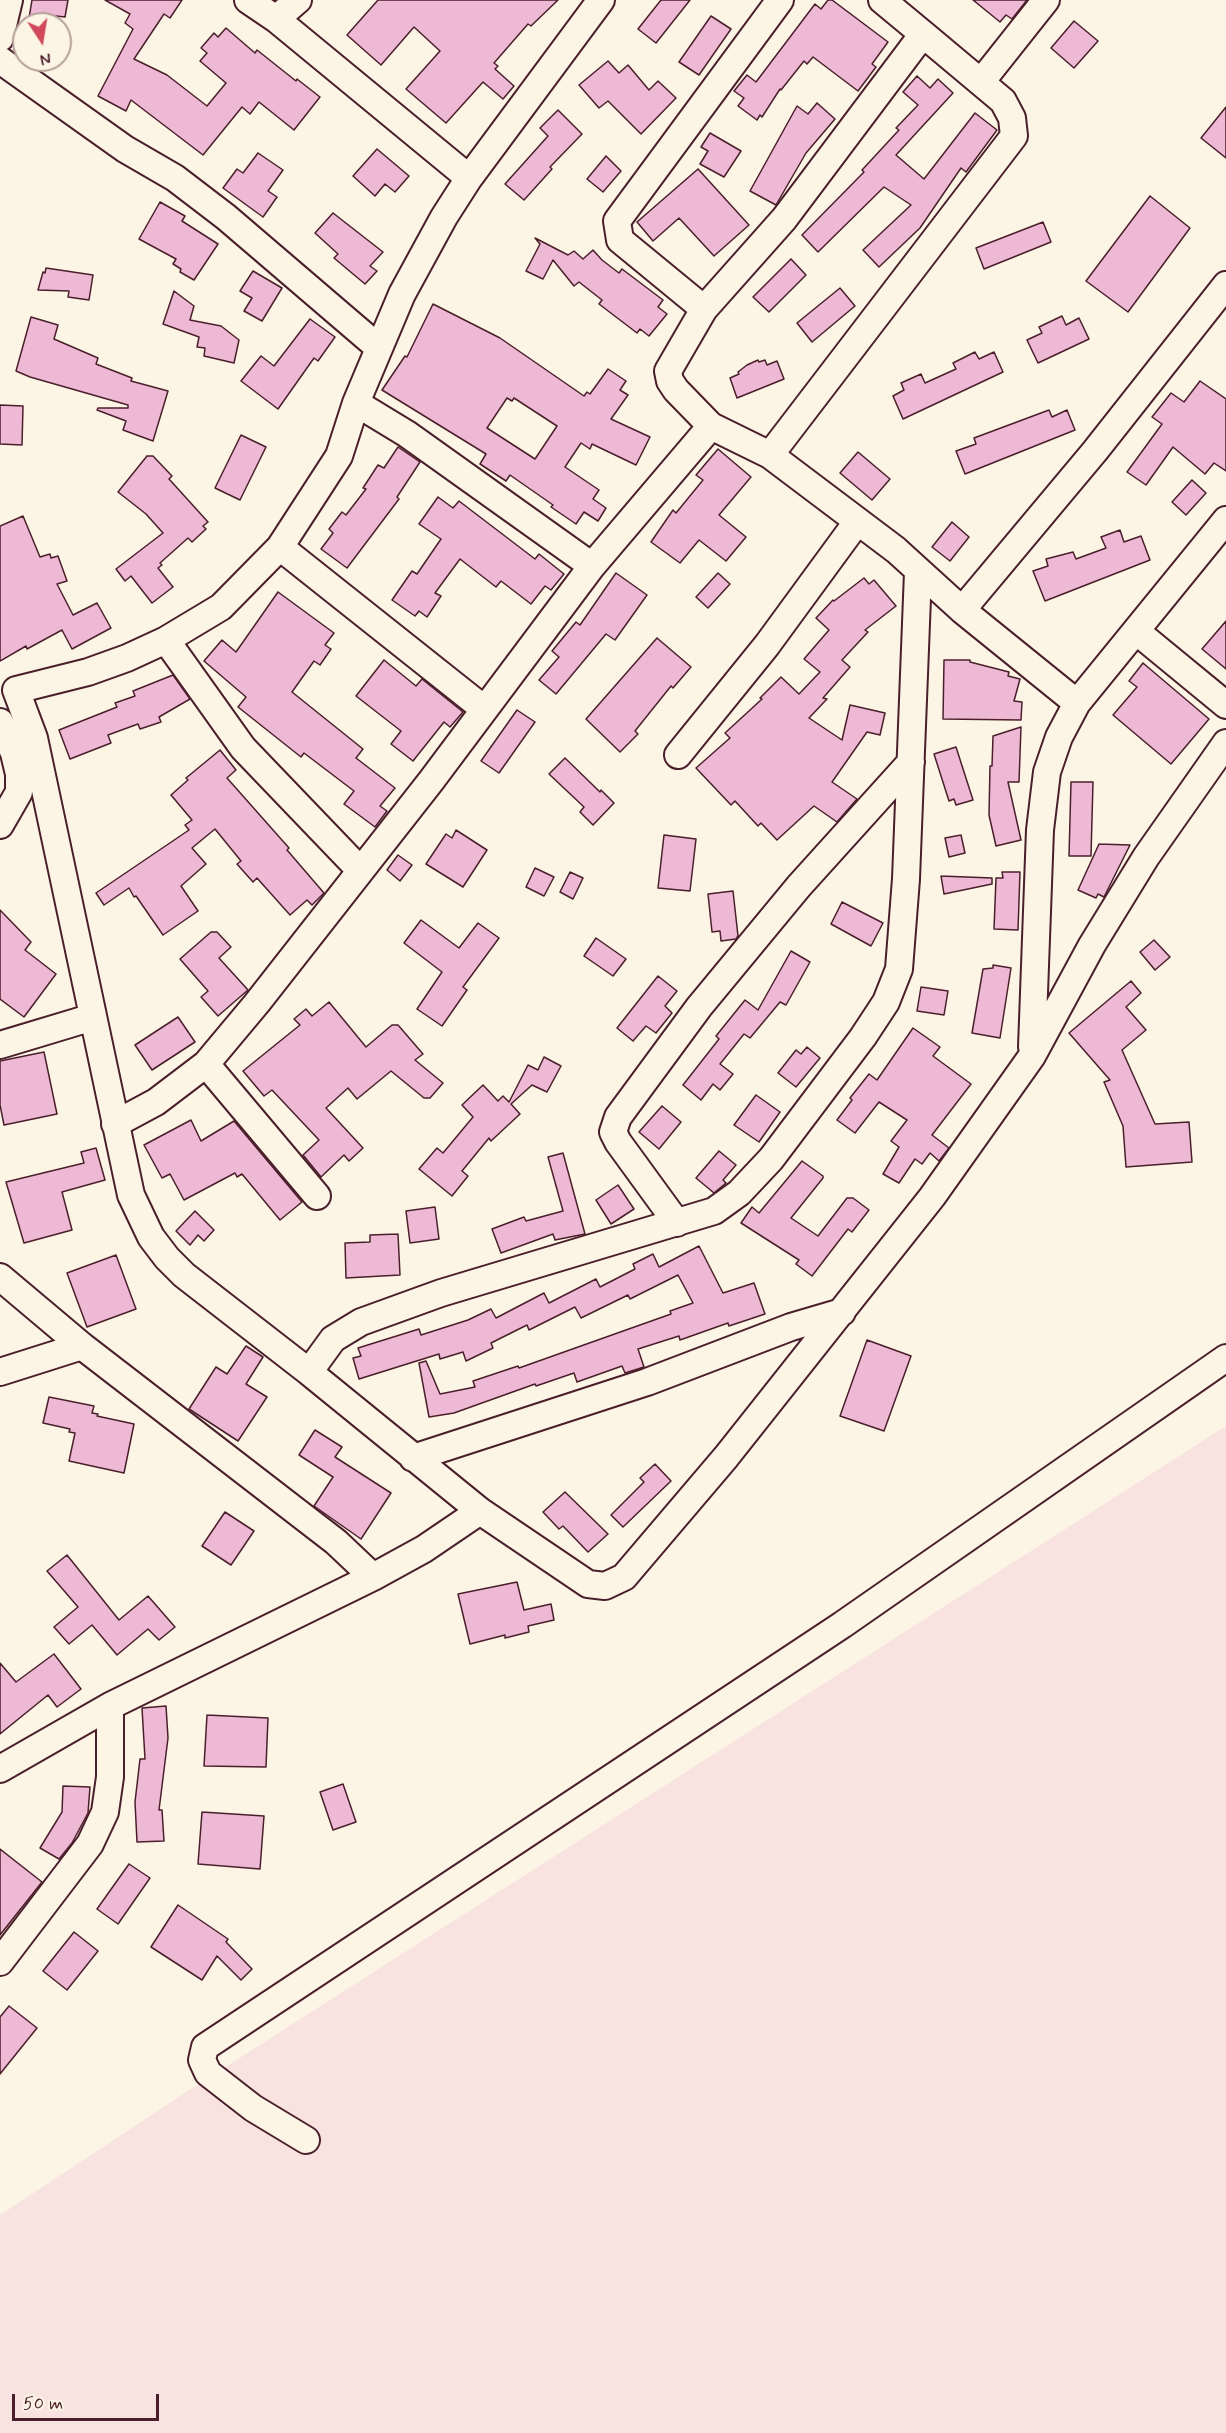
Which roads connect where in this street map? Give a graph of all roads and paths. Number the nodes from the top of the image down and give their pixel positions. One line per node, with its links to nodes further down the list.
1 (9, 0): 10 (street)
2 (248, 0): 8 (street)
3 (298, 0): 8 (street)
4 (601, 0): 13 (street)
5 (780, 0): 15 (street)
6 (882, 0): 9 (street)
7 (1046, 0): 12 (street)
8 (276, 19): 13 (street)
9 (923, 34): 12 (street); 15 (street)
10 (0, 38)
11 (0, 60): 16 (street)
12 (981, 82): 19 (street)
13 (469, 178): 16 (street)
14 (1226, 285): 25 (street)
15 (704, 309): 18 (street)
16 (379, 348): 17 (street)
17 (356, 403): 22 (street); 23 (street)
18 (711, 426): 19 (street); 23 (street)
19 (770, 455): 21 (street)
20 (1226, 520): 26 (street)
21 (857, 522): 24 (street); 34 (street)
22 (280, 547): 27 (street); 31 (street)
23 (592, 566): 31 (street)
24 (918, 572): 25 (street); 35 (street)
25 (962, 610): 29 (street)
26 (1136, 631): 29 (street); 30 (street)
27 (166, 640): 28 (street); 37 (street)
28 (8, 688): 38 (street)
29 (1077, 703): 40 (street)
30 (1226, 705)
31 (484, 709): 37 (street)
32 (0, 722): 36 (street)
33 (1226, 743): 40 (street)
34 (678, 755)
35 (910, 762): 44 (street); 44 (street)
36 (0, 825)
37 (360, 870): 41 (street)
38 (93, 1017): 39 (street); 42 (street)
39 (0, 1045)
40 (1032, 1056): 46 (street)
41 (206, 1064): 42 (street); 43 (street)
42 (114, 1124): 50 (street)
43 (316, 1196)
44 (676, 1223): 50 (street)
45 (0, 1277): 47 (street)
46 (842, 1312): 51 (street); 52 (street)
47 (82, 1346): 49 (street); 53 (street)
48 (1226, 1358): 57 (street)
49 (0, 1372)
50 (309, 1372): 51 (street)
51 (413, 1458): 52 (street)
52 (480, 1511): 53 (street)
53 (373, 1577): 54 (street)
54 (110, 1706): 55 (street); 56 (street)
55 (0, 1769)
56 (0, 1962)
57 (306, 2140)

